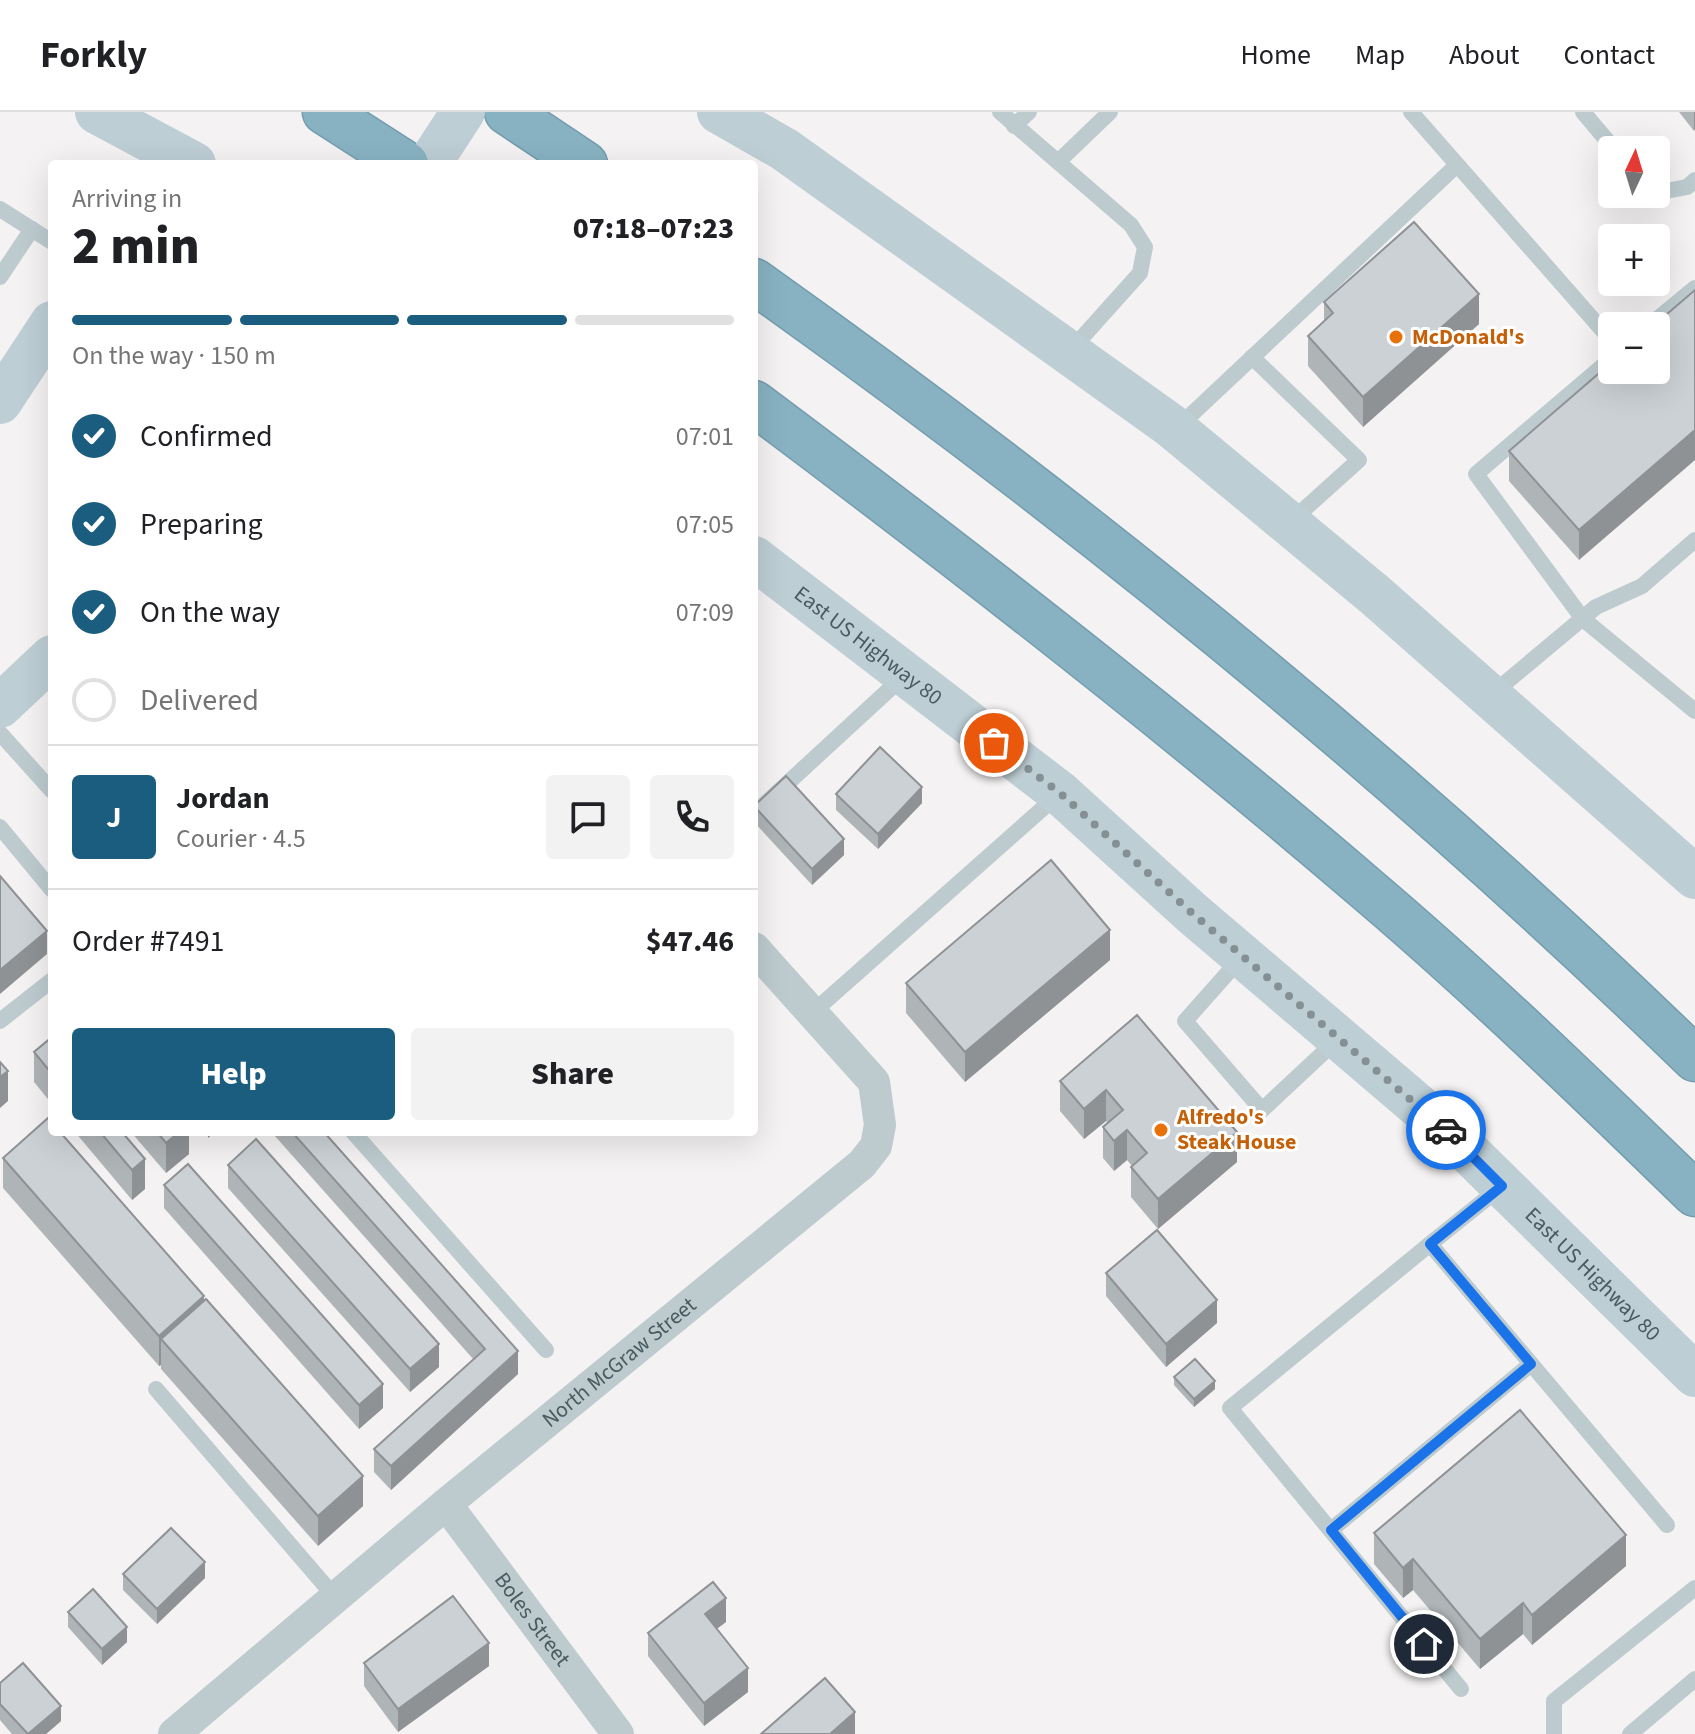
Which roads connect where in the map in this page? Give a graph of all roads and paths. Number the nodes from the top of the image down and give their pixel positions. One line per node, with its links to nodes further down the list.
1 (97, 112): 13 (main road)
2 (325, 112): 14 (highway)
3 (463, 112): 15 (main road)
4 (507, 112): 16 (highway)
5 (1000, 112): 11 (lane)
6 (1029, 112): 11 (lane)
7 (1110, 112): 17 (lane)
8 (1411, 112): 18 (lane)
9 (1583, 112): 12 (lane)
10 (733, 115): 30 (main road)
11 (1014, 126): 17 (lane)
12 (1603, 136)
13 (173, 159)
14 (400, 160)
15 (432, 160)
16 (579, 160)
17 (1059, 161): 30 (lane)
18 (1457, 165): 28 (lane); 31 (lane)
19 (1695, 180): 20 (lane)
20 (1670, 190)
21 (0, 209): 22 (lane)
22 (32, 229): 23 (lane); 24 (lane)
23 (48, 239)
24 (0, 277)
25 (758, 284): 58 (highway)
26 (1695, 288): 27 (lane)
27 (1666, 312)
28 (1598, 325)
29 (48, 329): 33 (main road)
30 (1068, 352): 35 (main road)
31 (1252, 357): 35 (lane); 36 (lane)
32 (1598, 370): 39 (lane)
33 (0, 402)
34 (758, 406): 61 (highway)
35 (1175, 429): 36 (main road)
36 (1289, 523): 42 (main road)
37 (1695, 540): 39 (lane)
38 (758, 561): 41 (main road, East US Highway 80)
39 (1583, 619): 42 (lane); 44 (lane)
40 (48, 661): 43 (main road)
41 (905, 675): 47 (main road, East US Highway 80); 48 (lane)
42 (1491, 695): 50 (main road)
43 (0, 706)
44 (1695, 711)
45 (0, 733): 46 (lane)
46 (48, 787)
47 (1060, 793): 53 (main road, East US Highway 80); 55 (lane)
48 (758, 810)
49 (0, 827): 51 (lane)
50 (1695, 877)
51 (48, 885)
52 (758, 952): 55 (street, North McGraw Street)
53 (1242, 956): 57 (main road, East US Highway 80); 57 (lane)
54 (48, 983): 56 (lane)
55 (812, 1013): 67 (street, North McGraw Street)
56 (0, 1021)
57 (1339, 1038): 60 (main road, East US Highway 80)
58 (1695, 1059)
59 (357, 1136): 63 (lane)
60 (1502, 1186): 62 (lane); 65 (main road, East US Highway 80)
61 (1695, 1194)
62 (1430, 1244): 64 (lane); 69 (lane)
63 (546, 1350)
64 (1531, 1364): 68 (lane); 69 (lane)
65 (1695, 1375)
66 (156, 1389): 71 (lane)
67 (446, 1504): 71 (street, North McGraw Street); 75 (street, Boles Street)
68 (1667, 1525)
69 (1331, 1530): 73 (lane)
70 (1695, 1588): 76 (lane)
71 (335, 1597): 74 (street, North McGraw Street)
72 (1695, 1679): 77 (lane)
73 (1461, 1689)
74 (174, 1734)
75 (618, 1734)
76 (1554, 1734)
77 (1630, 1734)

